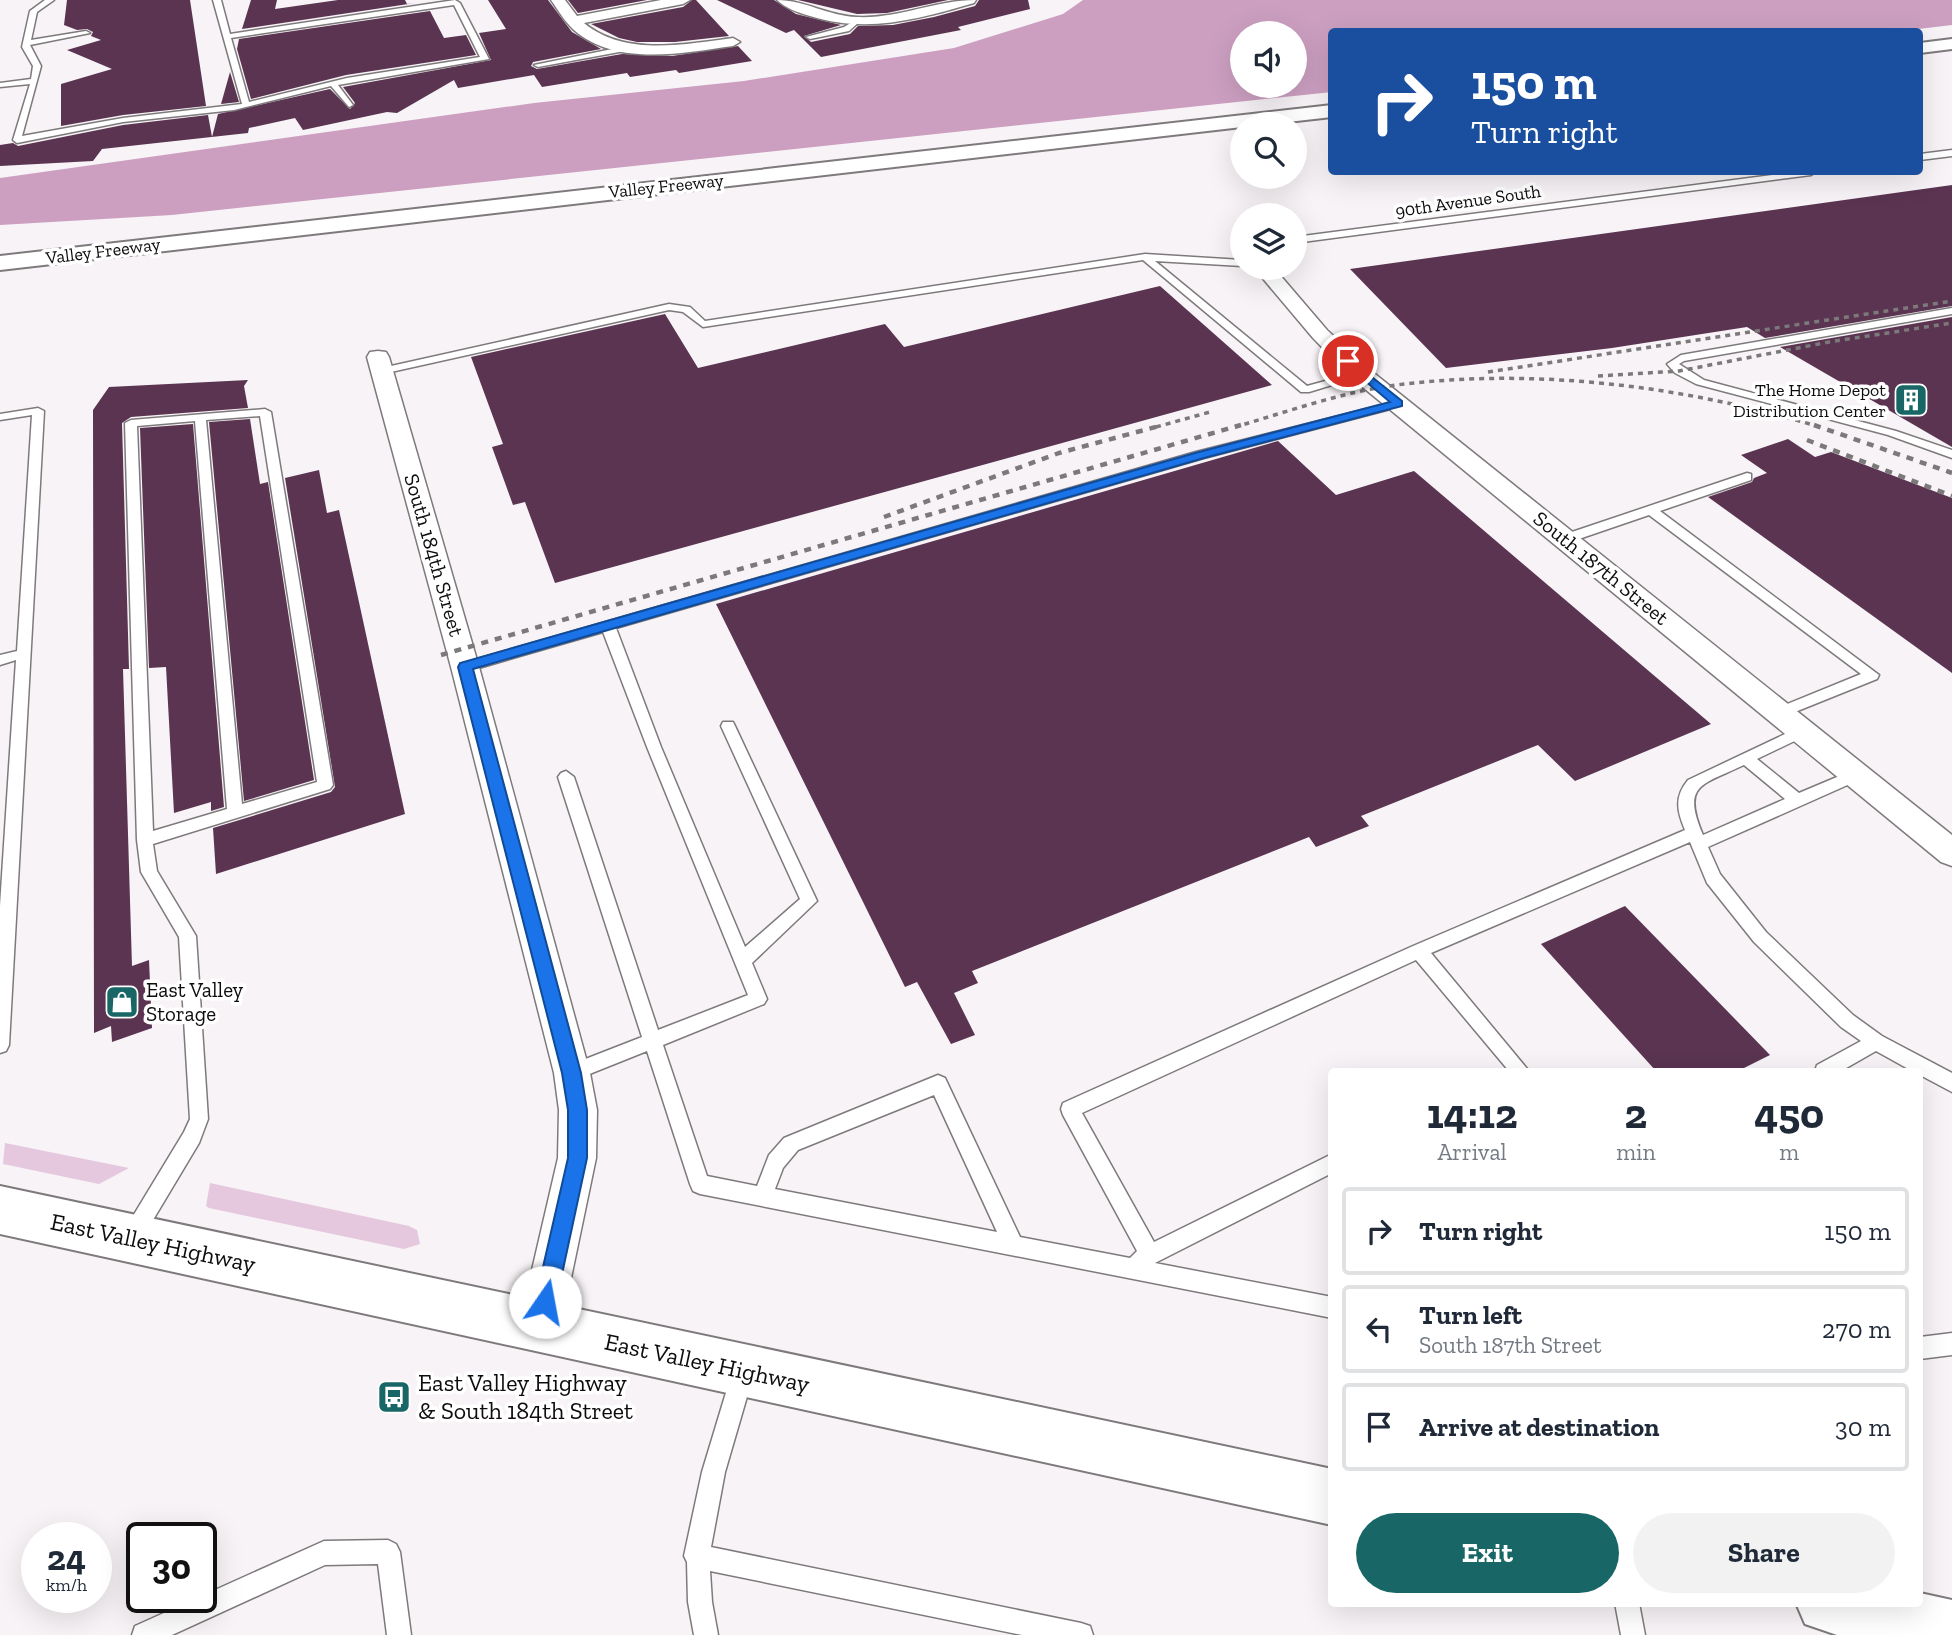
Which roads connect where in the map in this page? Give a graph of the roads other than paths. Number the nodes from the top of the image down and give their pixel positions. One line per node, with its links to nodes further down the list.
1 (50, 0): 15 (lane)
2 (217, 0): 11 (lane)
3 (558, 0): 8 (street)
4 (683, 0): 8 (street)
5 (784, 0): 9 (street)
6 (969, 0): 9 (street)
7 (453, 2): 11 (lane); 23 (lane)
8 (574, 21): 18 (street)
9 (854, 23): 12 (lane)
10 (86, 33): 15 (lane)
11 (228, 36): 25 (lane)
12 (810, 37)
13 (1952, 41): 16 (main road); 17 (main road)
14 (733, 42): 18 (street)
15 (26, 43): 22 (lane)
16 (1923, 43)
17 (1923, 47)
18 (627, 48): 21 (lane)
19 (1952, 58): 20 (main road)
20 (1923, 62)
21 (538, 65)
22 (35, 80): 24 (lane); 25 (lane)
23 (333, 83): 25 (lane); 26 (lane)
24 (0, 85)
25 (246, 105)
26 (349, 105)
27 (1328, 113): 35 (main road, Valley Freeway)
28 (1328, 114): 29 (main road)
29 (1307, 117)
30 (1230, 127): 44 (main road)
31 (1952, 153): 32 (lane)
32 (1923, 157)
33 (1074, 162): 36 (main road, Valley Freeway)
34 (1788, 175): 37 (lane, 90th Avenue South)
35 (623, 190): 38 (main road); 40 (main road, Valley Freeway)
36 (639, 212)
37 (1307, 238)
38 (0, 242)
39 (1145, 257): 41 (lane); 47 (lane); 48 (lane)
40 (0, 262)
41 (1230, 262)
42 (205, 263): 43 (main road, Valley Freeway)
43 (177, 266)
44 (0, 270)
45 (1274, 280): 48 (street, South 187th Street)
46 (1952, 311): 52 (lane)
47 (380, 364): 59 (street, South 184th Street)
48 (1362, 374): 49 (street, South 187th Street)
49 (1398, 404): 55 (street, South 187th Street); 56 (lane)
50 (0, 417): 57 (lane)
51 (200, 417): 67 (lane); 67 (lane); 69 (lane)
52 (1952, 454)
53 (1747, 477): 54 (lane)
54 (1651, 510): 55 (lane); 60 (lane)
55 (1565, 539): 60 (street, South 187th Street)
56 (608, 626): 59 (lane); 72 (lane)
57 (22, 654): 58 (lane); 75 (lane)
58 (0, 660)
59 (465, 667): 78 (street, South 184th Street)
60 (1780, 713): 62 (street, South 187th Street)
61 (728, 726): 72 (lane)
62 (1802, 731): 63 (lane); 64 (street, South 187th Street)
63 (1746, 758): 66 (lane); 68 (lane)
64 (1856, 775): 66 (lane); 70 (street, South 187th Street)
65 (566, 778): 73 (lane)
66 (1798, 801): 68 (lane)
67 (235, 813): 69 (lane)
68 (1697, 839): 71 (lane); 74 (lane)
69 (145, 840): 83 (lane)
70 (1952, 853)
71 (1419, 951): 76 (lane); 85 (lane)
72 (742, 961): 73 (lane)
73 (652, 1041): 78 (lane); 81 (lane)
74 (1876, 1042): 77 (lane); 79 (lane)
75 (0, 1045)
76 (1517, 1068)
77 (1829, 1068)
78 (572, 1073): 88 (street, South 184th Street)
79 (1952, 1083)
80 (1328, 1165): 85 (lane)
81 (762, 1197): 84 (lane); 84 (lane)
82 (0, 1210): 83 (main road, East Valley Highway)
83 (130, 1238): 88 (main road, East Valley Highway)
84 (1014, 1246): 86 (lane)
85 (1150, 1255): 86 (lane)
86 (1126, 1268): 87 (lane)
87 (1328, 1307)
88 (540, 1326): 91 (main road, East Valley Highway)
89 (1952, 1343): 90 (lane)
90 (1923, 1348)
91 (743, 1371): 92 (main road, East Valley Highway); 93 (lane)
92 (1328, 1496)
93 (696, 1556): 99 (lane); 100 (lane)
94 (1628, 1607): 101 (lane)
95 (1835, 1614): 96 (main road)
96 (1952, 1630)
97 (144, 1635): 98 (lane)
98 (399, 1635)
99 (706, 1635)
100 (1081, 1635)
101 (1633, 1635)

